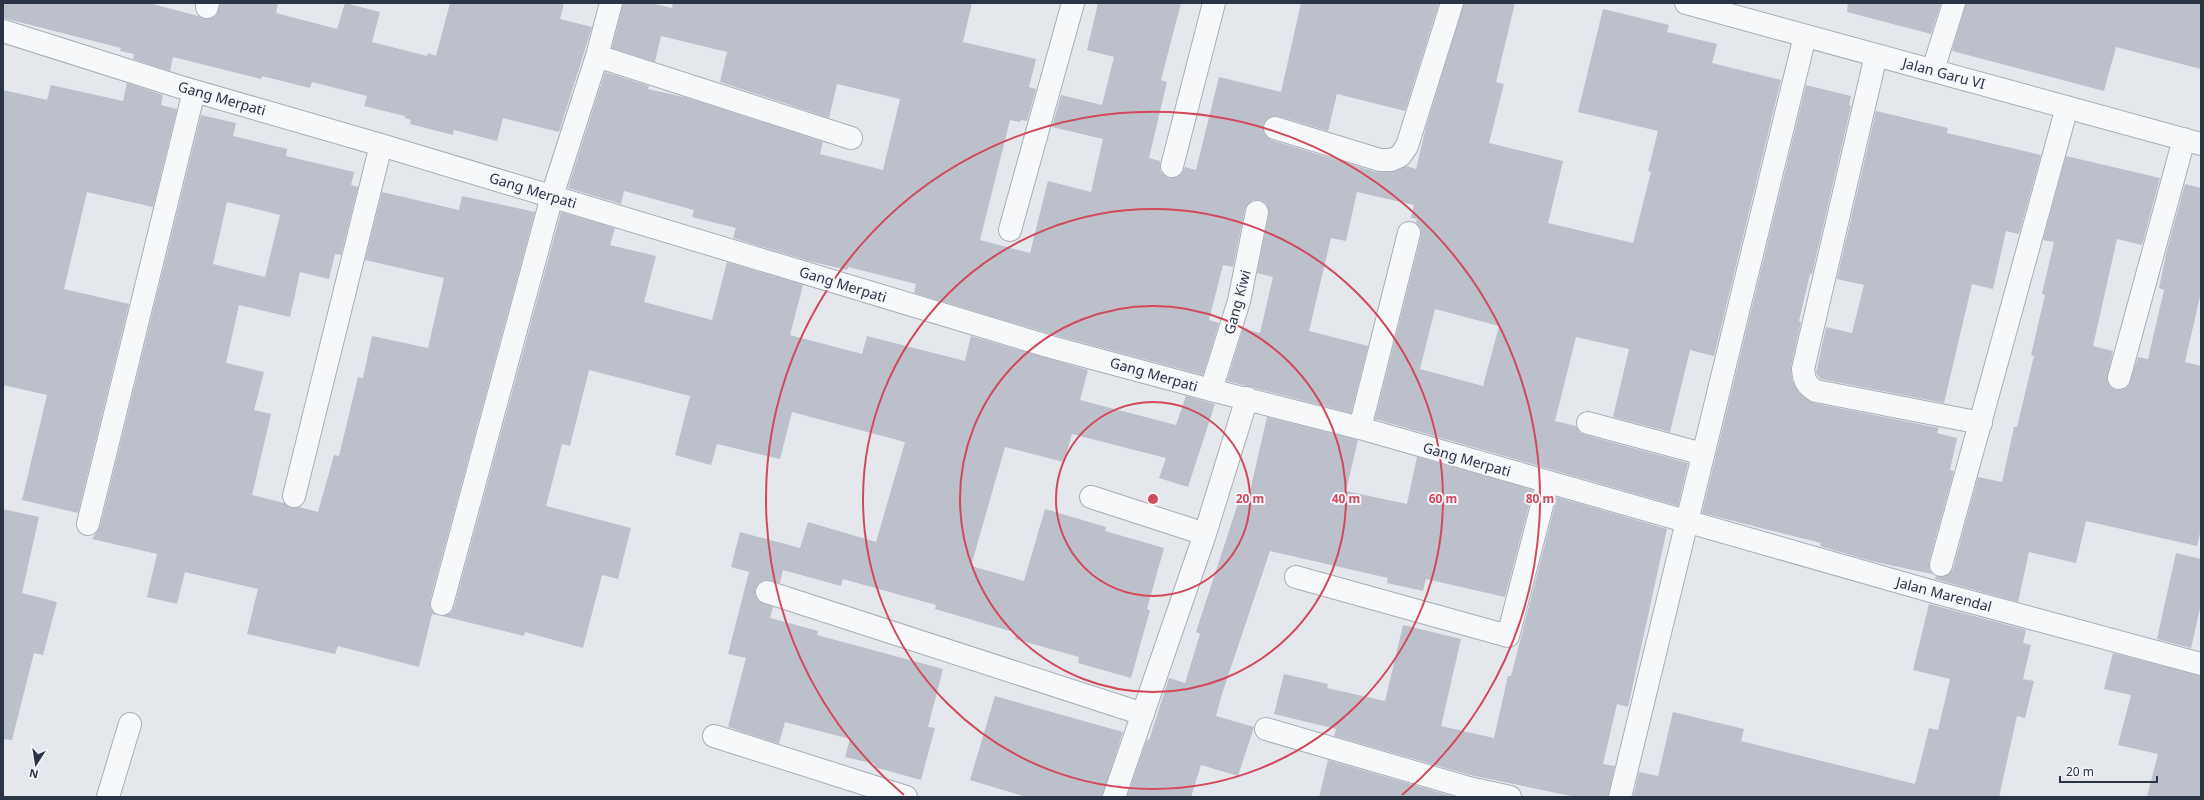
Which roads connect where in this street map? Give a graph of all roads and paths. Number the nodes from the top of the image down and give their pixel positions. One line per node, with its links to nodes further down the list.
1 (610, 3): 10 (street)
2 (1073, 3): 21 (street)
3 (1214, 3): 18 (street)
4 (1452, 3): 14 (street)
5 (1686, 3): 8 (street, Jalan Garu VI)
6 (1954, 3): 11 (street)
7 (3, 31): 12 (street, Gang Merpati)
8 (1805, 36): 9 (street, Jalan Garu VI); 29 (street)
9 (1876, 55): 11 (street, Jalan Garu VI); 27 (street)
10 (597, 56): 15 (street); 19 (street)
11 (1933, 70): 13 (street, Jalan Garu VI)
12 (194, 91): 17 (street, Gang Merpati); 34 (street)
13 (2067, 106): 16 (street, Jalan Garu VI); 27 (street)
14 (1275, 128)
15 (851, 138)
16 (2192, 141): 23 (street)
17 (381, 145): 19 (street, Gang Merpati); 31 (street)
18 (1172, 166)
19 (552, 196): 24 (street, Gang Merpati); 39 (street)
20 (1257, 212): 24 (street, Gang Kiwi)
21 (1010, 230)
22 (1409, 232): 28 (street)
23 (2119, 378)
24 (1211, 390): 25 (street, Gang Merpati)
25 (1247, 398): 28 (street, Gang Merpati); 35 (street)
26 (1588, 422): 29 (street)
27 (1981, 423): 36 (street)
28 (1360, 428): 30 (street, Gang Merpati)
29 (1703, 454): 33 (street)
30 (1548, 482): 33 (street, Gang Merpati); 37 (street)
31 (294, 496)
32 (1091, 497): 35 (street)
33 (1688, 522): 40 (street, Jalan Marendal); 49 (street)
34 (88, 524)
35 (1204, 534): 41 (street)
36 (1941, 565)
37 (1296, 577)
38 (767, 592): 41 (street)
39 (442, 604)
40 (2200, 659)
41 (1143, 714): 47 (street)
42 (130, 724): 45 (street)
43 (1266, 729): 48 (street)
44 (714, 736): 46 (street)
45 (108, 797)
46 (906, 797)
47 (1114, 797)
48 (1510, 797)
49 (1620, 797)

